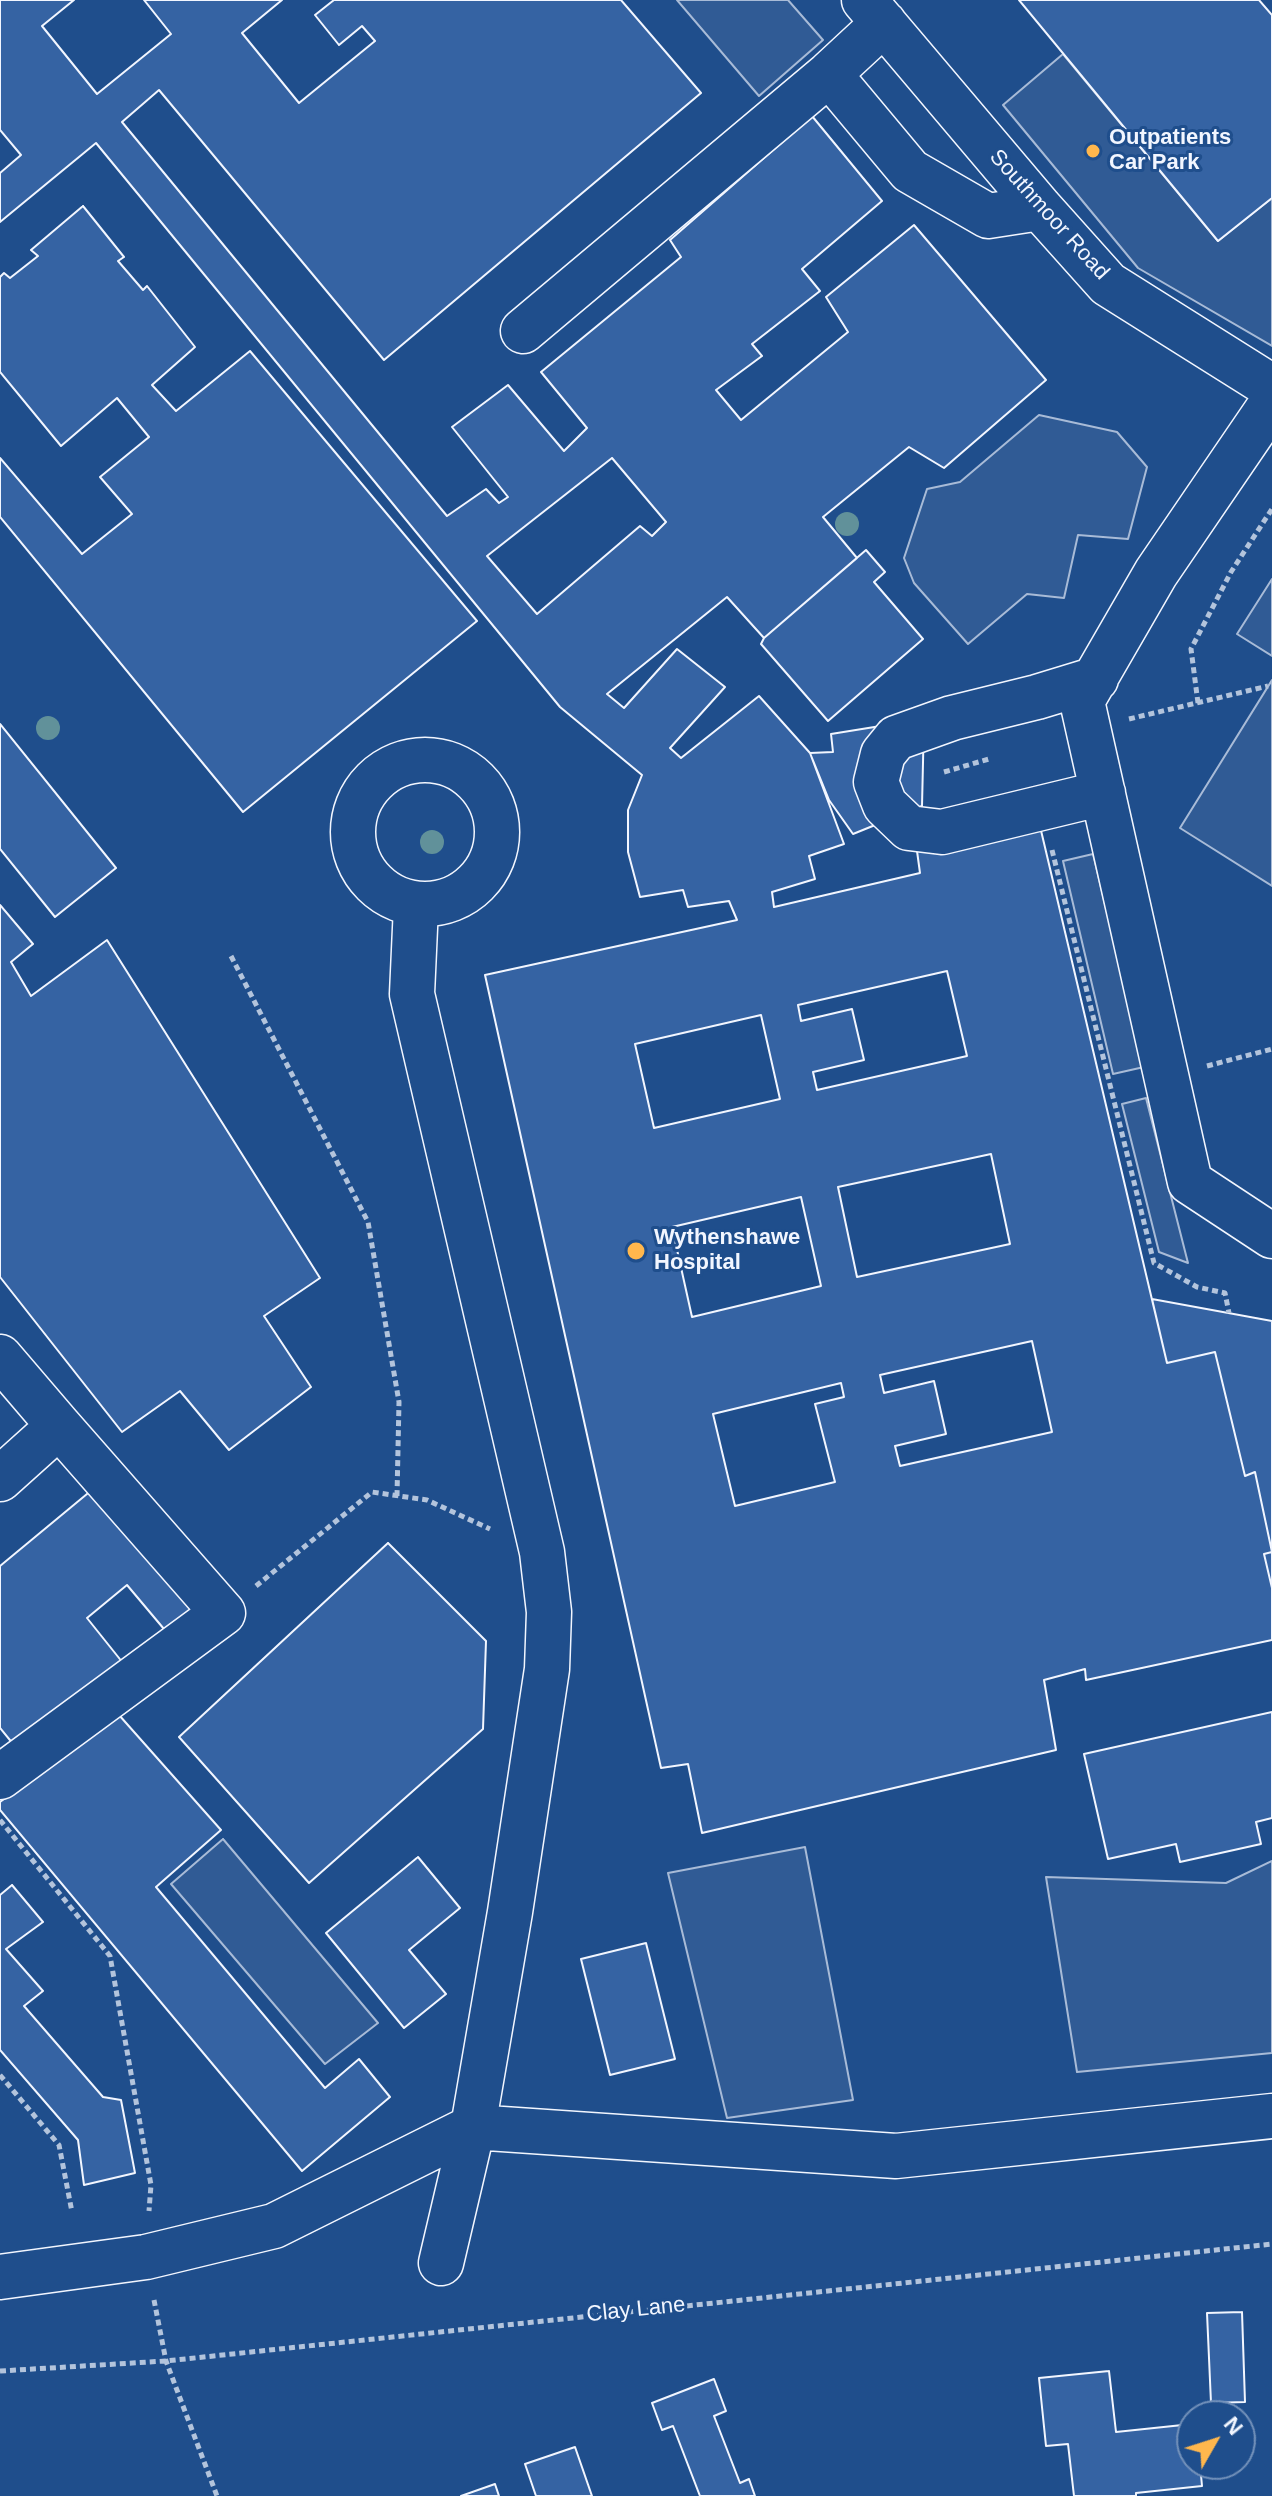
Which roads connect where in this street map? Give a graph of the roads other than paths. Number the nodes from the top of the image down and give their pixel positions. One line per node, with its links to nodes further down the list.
1 (874, 11): 2 (street); 3 (street, Southmoor Road)
2 (829, 74): 3 (street); 4 (street)
3 (1040, 208): 5 (street, Southmoor Road)
4 (523, 331)
5 (1272, 387)
6 (1272, 403): 7 (street)
7 (1096, 679): 8 (street); 8 (street)
8 (1103, 793): 10 (street)
9 (416, 906): 16 (street)
10 (1272, 1236)
11 (0, 1357): 12 (street)
12 (59, 1426): 13 (street); 14 (street)
13 (0, 1479)
14 (0, 1777)
15 (1272, 2116): 16 (street)
16 (473, 2127): 17 (street); 18 (street)
17 (441, 2263)
18 (0, 2277)

